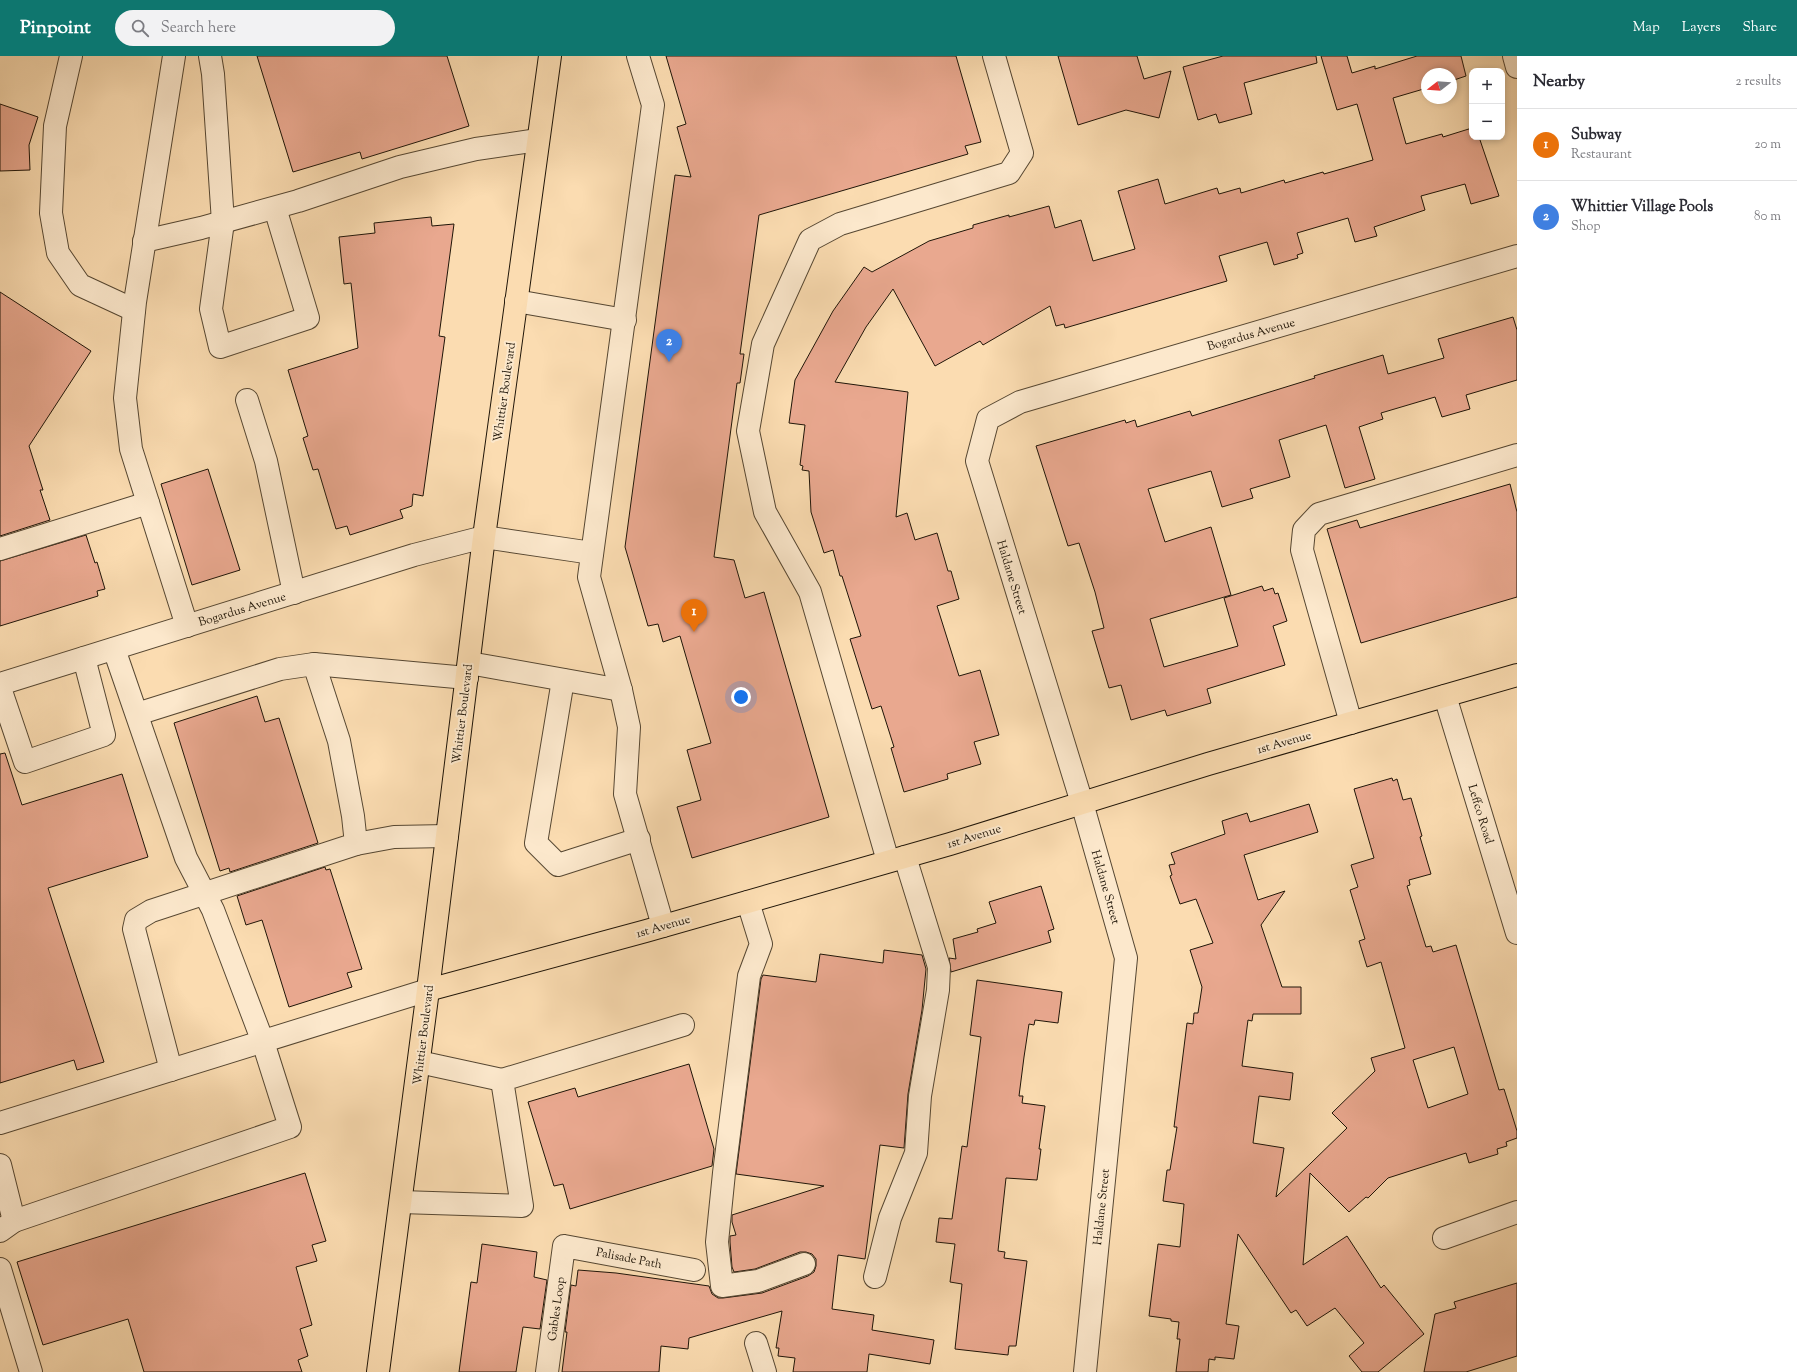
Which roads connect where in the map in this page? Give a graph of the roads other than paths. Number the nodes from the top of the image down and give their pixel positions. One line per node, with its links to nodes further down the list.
1 (70, 56): 15 (street)
2 (174, 56): 12 (street)
3 (210, 56): 11 (street)
4 (550, 56): 9 (main road, Whittier Boulevard)
5 (638, 56): 16 (street)
6 (994, 56): 42 (street)
7 (1514, 56): 8 (street)
8 (1517, 67)
9 (538, 140): 10 (street); 14 (main road, Whittier Boulevard)
10 (275, 208): 11 (street); 11 (street)
11 (223, 222): 12 (street)
12 (144, 241): 15 (street)
13 (1517, 256): 18 (street, Bogardus Avenue)
14 (516, 301): 16 (street); 21 (main road, Whittier Boulevard)
15 (134, 310): 20 (street)
16 (625, 320): 23 (street)
17 (247, 400): 24 (street)
18 (988, 419): 38 (street, Haldane Street)
19 (1517, 455): 37 (street)
20 (148, 503): 22 (street); 25 (street)
21 (484, 536): 23 (street); 24 (street, Bogardus Avenue); 29 (main road, Whittier Boulevard)
22 (0, 549)
23 (592, 553): 34 (street)
24 (294, 593): 25 (street, Bogardus Avenue)
25 (187, 626): 26 (street, Bogardus Avenue)
26 (114, 649): 27 (street, Bogardus Avenue); 36 (street)
27 (84, 658): 32 (street, Bogardus Avenue); 33 (street)
28 (314, 664): 29 (street); 36 (street); 41 (street)
29 (468, 671): 31 (street); 39 (main road, Whittier Boulevard)
30 (1517, 675): 35 (main road, 1st Avenue)
31 (563, 680): 34 (street); 40 (street)
32 (0, 684)
33 (0, 688)
34 (621, 690): 40 (street)
35 (1445, 696): 37 (main road, 1st Avenue); 46 (street, Leffco Road)
36 (137, 714): 43 (street)
37 (1352, 723): 38 (main road, 1st Avenue)
38 (1082, 803): 42 (main road, 1st Avenue); 69 (street, Haldane Street)
39 (447, 836): 41 (street); 47 (main road, Whittier Boulevard)
40 (639, 839): 45 (street)
41 (356, 844): 43 (street)
42 (897, 859): 44 (main road, 1st Avenue); 63 (street)
43 (205, 895): 49 (street); 51 (street)
44 (748, 902): 45 (main road, 1st Avenue); 60 (street)
45 (663, 926): 47 (main road, 1st Avenue)
46 (1517, 933)
47 (428, 990): 49 (street); 50 (main road, Whittier Boulevard)
48 (683, 1025): 52 (street)
49 (263, 1042): 51 (street); 57 (street)
50 (419, 1062): 52 (street); 55 (main road, Whittier Boulevard)
51 (171, 1070): 53 (street)
52 (502, 1080): 55 (street)
53 (0, 1123)
54 (0, 1165): 57 (street)
55 (401, 1202): 66 (main road, Whittier Boulevard)
56 (1517, 1212): 58 (street)
57 (7, 1226)
58 (1444, 1238)
59 (564, 1246): 62 (street, Palisade Path); 67 (street, Gables Loop)
60 (804, 1264)
61 (0, 1269): 65 (street)
62 (694, 1270)
63 (875, 1277)
64 (756, 1343): 68 (street)
65 (31, 1372)
66 (378, 1372)
67 (547, 1372)
68 (765, 1372)
69 (1085, 1372)

